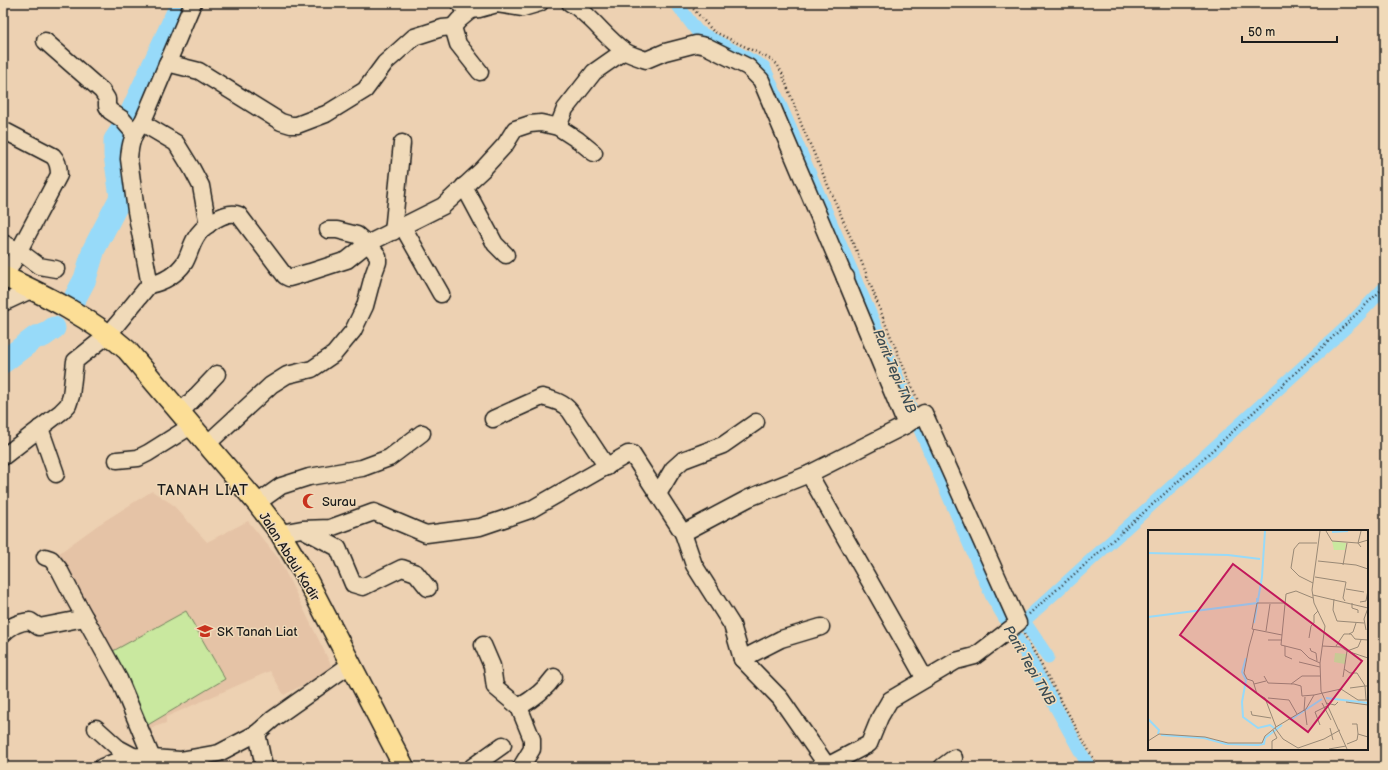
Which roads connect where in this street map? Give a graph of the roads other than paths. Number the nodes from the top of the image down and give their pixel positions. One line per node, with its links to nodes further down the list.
1 (193, 3): 8 (street)
2 (540, 3): 4 (street)
3 (570, 3): 7 (street)
4 (465, 7): 5 (street)
5 (453, 27): 8 (street); 9 (street)
6 (45, 41): 10 (street)
7 (624, 51): 11 (street); 34 (street)
8 (167, 63): 10 (street)
9 (480, 72)
10 (132, 125): 16 (street); 25 (street)
11 (558, 127): 14 (street); 15 (street)
12 (3, 130): 21 (street)
13 (402, 143): 17 (street)
14 (594, 153)
15 (464, 186): 17 (street); 22 (street)
16 (208, 225): 20 (street); 25 (street)
17 (398, 229): 20 (street); 27 (street)
18 (328, 230): 20 (street)
19 (3, 243): 21 (street)
20 (367, 244): 37 (street)
21 (19, 251): 23 (street); 24 (street)
22 (506, 255)
23 (56, 270)
24 (4, 277): 26 (main road, Jalan Abdul Kadir)
25 (149, 285): 29 (street)
26 (31, 290): 28 (street); 29 (main road, Jalan Abdul Kadir)
27 (441, 294)
28 (3, 303)
29 (109, 334): 31 (main road, Jalan Abdul Kadir); 35 (street)
30 (217, 374): 31 (street)
31 (185, 419): 37 (main road, Jalan Abdul Kadir); 39 (street)
32 (493, 419): 40 (street)
33 (756, 422): 43 (street)
34 (906, 424): 42 (street); 57 (street)
35 (40, 428): 38 (street); 41 (street)
36 (422, 433): 44 (street)
37 (207, 444): 44 (main road, Jalan Abdul Kadir)
38 (3, 457)
39 (117, 460)
40 (607, 467): 43 (street); 45 (street)
41 (56, 474)
42 (809, 474): 47 (street); 57 (street)
43 (658, 494): 47 (street)
44 (257, 503): 46 (main road, Jalan Abdul Kadir)
45 (302, 529): 46 (street); 49 (street)
46 (280, 533): 55 (main road, Jalan Abdul Kadir)
47 (683, 533): 54 (street)
48 (45, 557): 50 (street)
49 (428, 588)
50 (85, 618): 52 (street); 63 (street)
51 (821, 627): 54 (street)
52 (3, 634)
53 (483, 645): 58 (street)
54 (742, 659): 64 (street)
55 (351, 664): 60 (street); 67 (main road, Jalan Abdul Kadir)
56 (554, 677): 58 (street)
57 (925, 679): 64 (street)
58 (519, 707): 69 (street)
59 (96, 728): 62 (street)
60 (257, 733): 63 (street); 66 (street)
61 (503, 745): 68 (street)
62 (133, 756): 63 (street); 65 (street)
63 (149, 763)
64 (827, 766)
65 (102, 767)
66 (264, 767)
67 (404, 767)
68 (472, 767)
69 (521, 767)

